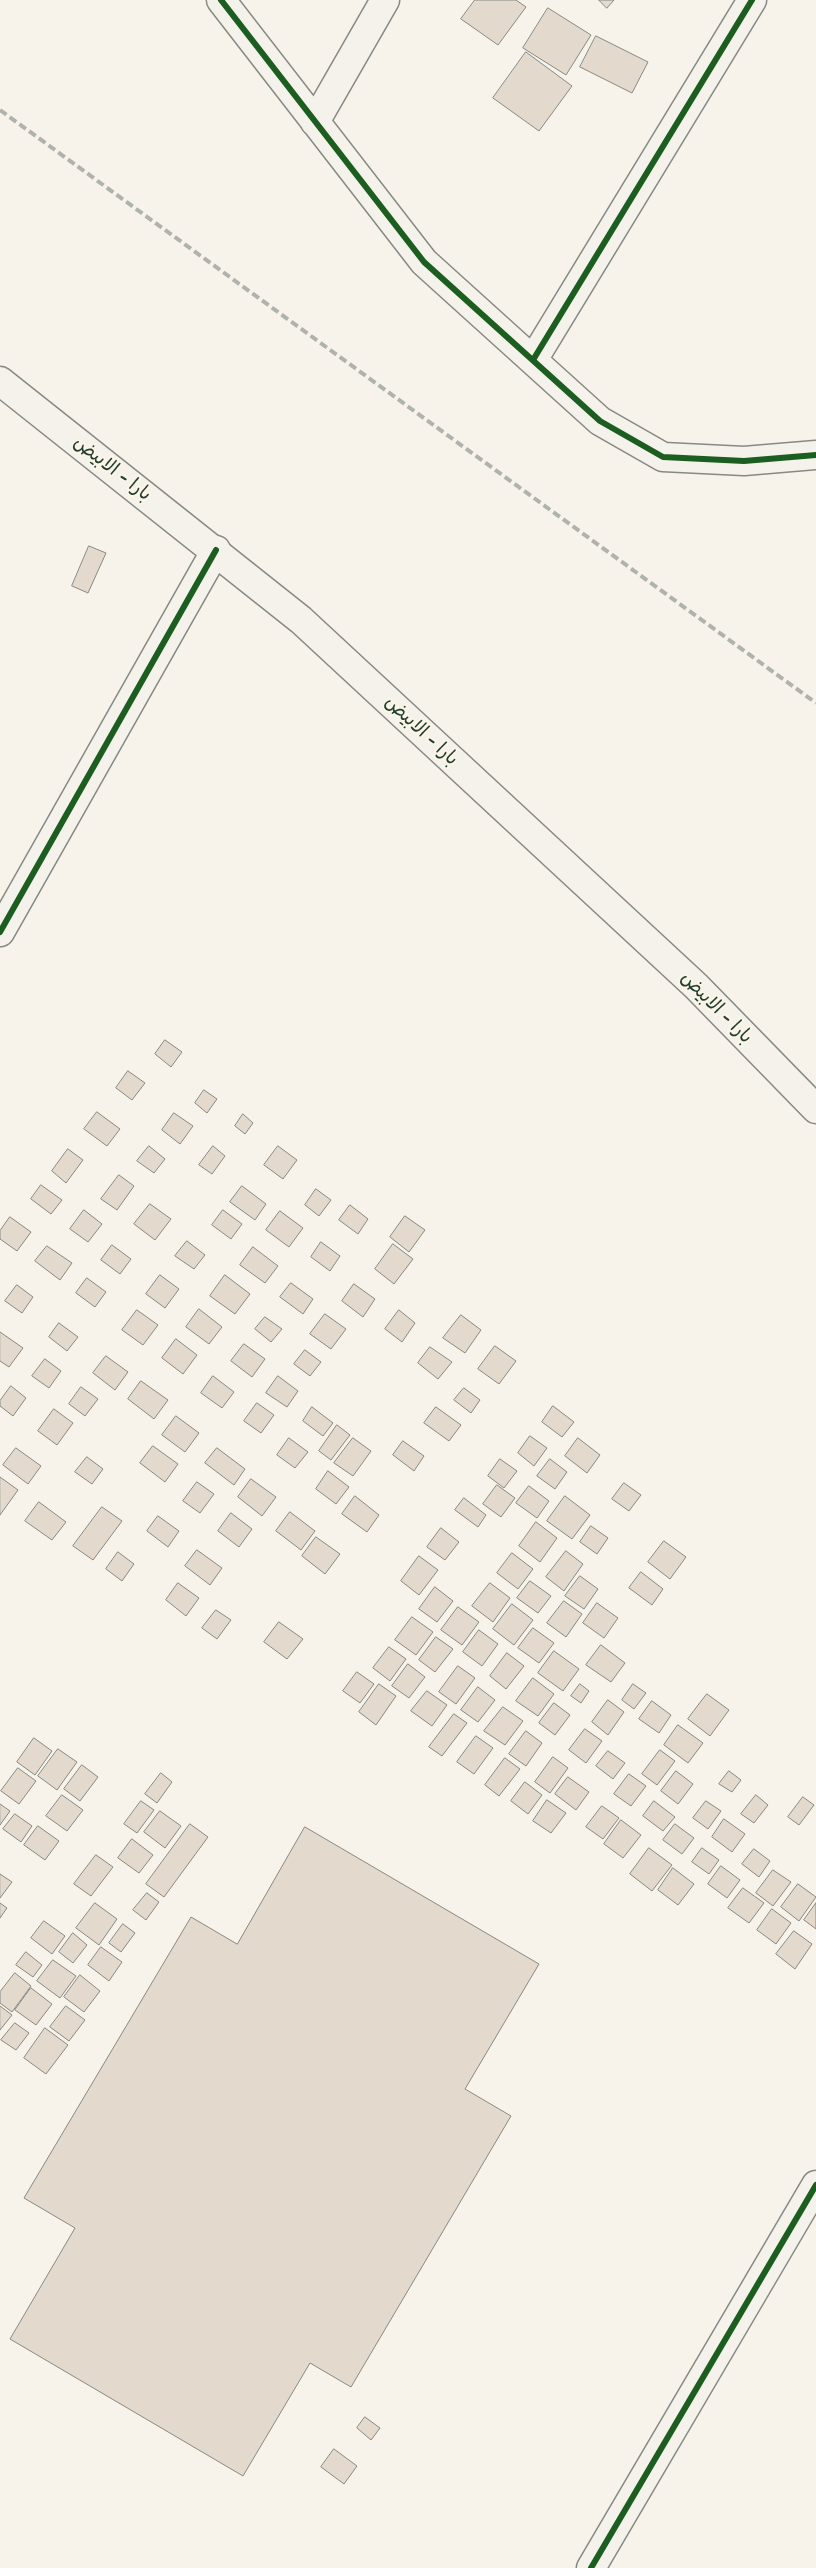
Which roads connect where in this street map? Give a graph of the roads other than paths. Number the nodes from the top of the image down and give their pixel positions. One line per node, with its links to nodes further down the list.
1 (221, 0): 4 (street)
2 (385, 0): 4 (street)
3 (752, 0): 5 (street)
4 (315, 122): 5 (street)
5 (533, 360): 7 (street)
6 (0, 381): 8 (street, بارا - الابيض)
7 (816, 454)
8 (216, 550): 9 (street); 10 (street, بارا - الابيض)
9 (0, 932)
10 (816, 1109)
11 (816, 2185): 12 (street)
12 (591, 2568)

